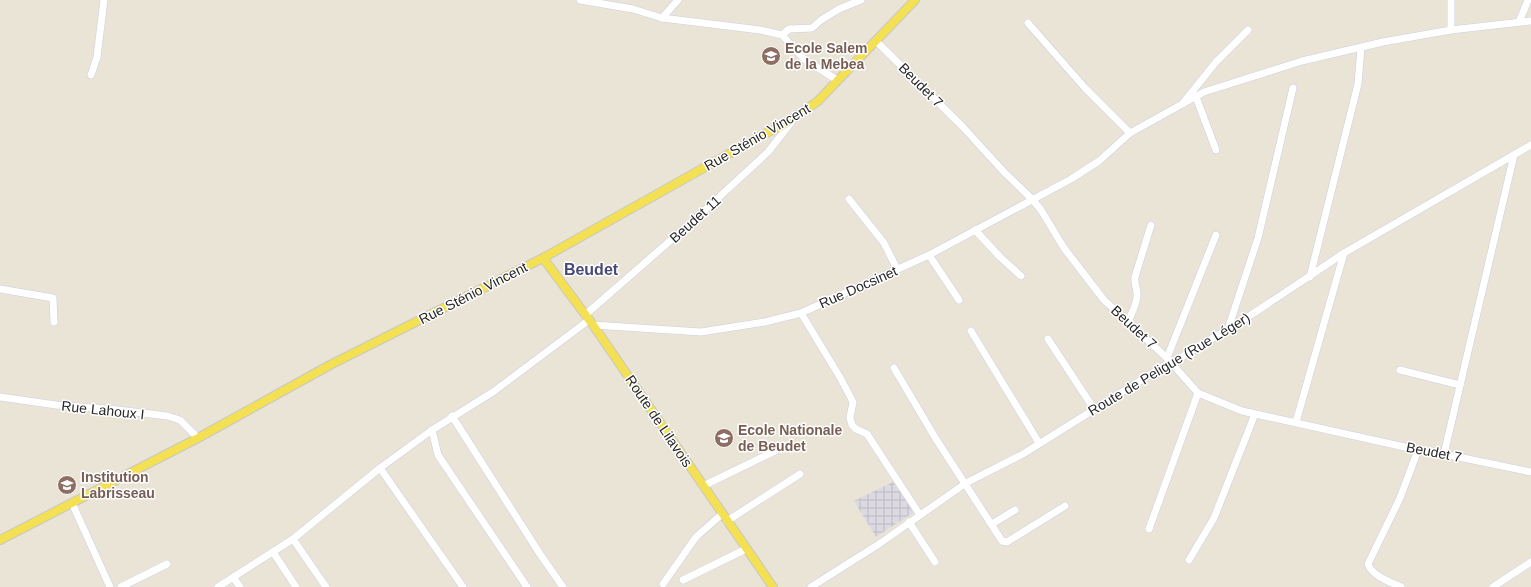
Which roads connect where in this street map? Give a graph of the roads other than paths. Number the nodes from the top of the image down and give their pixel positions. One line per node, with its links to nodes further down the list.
1 (104, 0): 17 (street)
2 (580, 0): 8 (street)
3 (678, 0): 8 (street)
4 (861, 0): 14 (street)
5 (914, 0): 15 (main road, Rue Sténio Vincent)
6 (1451, 0): 13 (street)
7 (1528, 0): 10 (street)
8 (662, 18): 14 (street)
9 (1531, 21): 10 (street, Rue Docsinet)
10 (1519, 22): 13 (street, Rue Docsinet)
11 (1028, 23): 23 (street)
12 (1248, 30): 21 (street)
13 (1451, 30): 16 (street, Rue Docsinet)
14 (782, 35): 18 (street)
15 (876, 41): 18 (main road, Rue Sténio Vincent); 28 (street, Beudet 7)
16 (1362, 48): 20 (street, Rue Docsinet); 37 (street)
17 (90, 75)
18 (837, 80): 22 (main road, Rue Sténio Vincent)
19 (1293, 88): 44 (street)
20 (1196, 97): 21 (street, Rue Docsinet); 25 (street)
21 (1181, 105): 23 (street, Rue Docsinet)
22 (797, 116): 34 (main road, Rue Sténio Vincent); 41 (street, Beudet 11)
23 (1130, 133): 28 (street, Rue Docsinet)
24 (1531, 145): 26 (street, Route de Peligue (Rue Léger))
25 (1216, 150)
26 (1514, 155): 32 (street, Route de Peligue (Rue Léger)); 50 (street)
27 (849, 199): 35 (street)
28 (1032, 199): 30 (street, Rue Docsinet); 43 (street, Beudet 7)
29 (1151, 225): 43 (street)
30 (976, 230): 33 (street, Rue Docsinet); 36 (street)
31 (1216, 235): 47 (street)
32 (1344, 253): 37 (street, Route de Peligue (Rue Léger)); 56 (street)
33 (929, 255): 35 (street, Rue Docsinet); 39 (street)
34 (543, 258): 41 (main road, Route de Lilavois); 58 (main road, Rue Sténio Vincent)
35 (897, 269): 40 (street, Rue Docsinet)
36 (1021, 276)
37 (1310, 277): 44 (street, Route de Peligue (Rue Léger))
38 (0, 289): 42 (street)
39 (959, 300)
40 (801, 312): 41 (street, Rue Docsinet); 71 (street)
41 (589, 320): 55 (street, Beudet 11); 67 (main road, Route de Lilavois)
42 (54, 322)
43 (1128, 322): 47 (street, Beudet 7)
44 (1228, 329): 47 (street, Route de Peligue (Rue Léger))
45 (971, 331): 59 (street)
46 (1048, 339): 53 (street)
47 (1168, 360): 51 (street, Beudet 7); 53 (street, Route de Peligue (Rue Léger))
48 (894, 368): 66 (street)
49 (1400, 370): 50 (street)
50 (1460, 385): 62 (street)
51 (1198, 393): 54 (street, Beudet 7); 75 (street)
52 (0, 398): 58 (street, Rue Lahoux I)
53 (1094, 409): 59 (street, Route de Peligue (Rue Léger))
54 (1255, 414): 56 (street, Beudet 7); 80 (street)
55 (452, 416): 57 (street, Beudet 11); 95 (street)
56 (1296, 422): 60 (street, Beudet 7)
57 (432, 430): 63 (street, Beudet 11); 94 (street)
58 (198, 438): 68 (main road, Rue Sténio Vincent)
59 (1039, 444): 66 (street, Route de Peligue (Rue Léger))
60 (1418, 450): 62 (street, Beudet 7); 98 (street)
61 (775, 451): 67 (street)
62 (1444, 454): 64 (street, Beudet 7)
63 (380, 468): 76 (street, Beudet 11); 93 (street)
64 (1531, 472)
65 (800, 474): 72 (street)
66 (966, 483): 71 (street, Route de Peligue (Rue Léger)); 74 (street)
67 (703, 486): 72 (main road, Route de Lilavois)
68 (72, 503): 77 (main road, Rue Sténio Vincent); 87 (street)
69 (1065, 506): 74 (street)
70 (1015, 510): 74 (street)
71 (920, 515): 73 (street, Route de Peligue (Rue Léger))
72 (725, 517): 78 (main road, Route de Lilavois); 86 (street)
73 (910, 522): 81 (street); 97 (street, Route de Peligue (Rue Léger))
74 (992, 524)
75 (1149, 529)
76 (293, 539): 79 (street, Beudet 11); 92 (street)
77 (0, 540)
78 (746, 548): 85 (street); 96 (main road, Route de Lilavois)
79 (273, 552): 84 (street, Beudet 11); 91 (street)
80 (1189, 560)
81 (934, 562)
82 (1531, 562): 99 (street)
83 (167, 564): 88 (street)
84 (233, 577): 89 (street, Beudet 11); 90 (street)
85 (683, 580)
86 (663, 584)
87 (110, 587)
88 (121, 587)
89 (218, 587)
90 (240, 587)
91 (296, 587)
92 (326, 587)
93 (463, 587)
94 (527, 587)
95 (563, 587)
96 (773, 587)
97 (811, 587)
98 (1401, 587)
99 (1493, 587)

